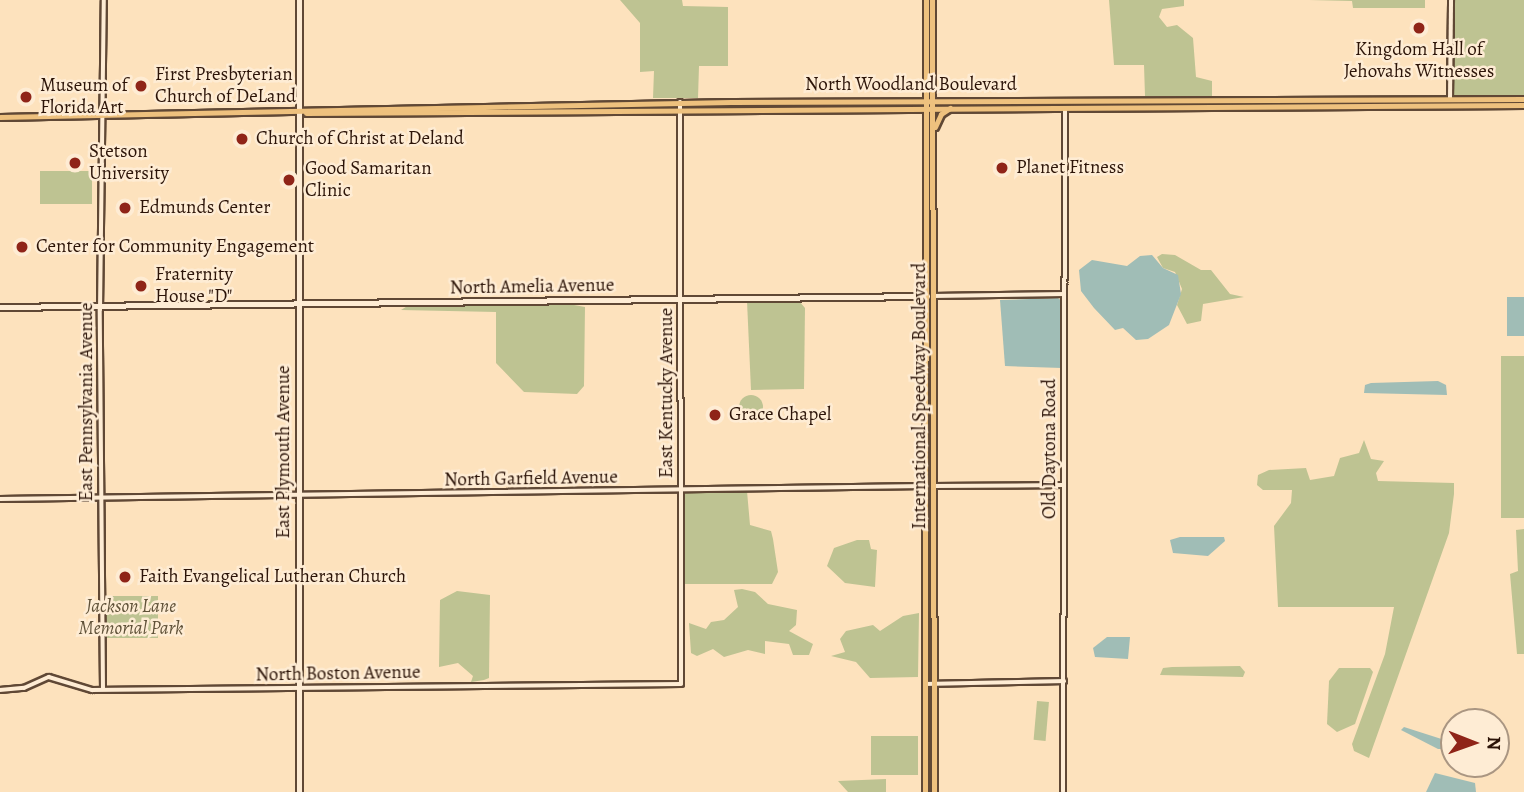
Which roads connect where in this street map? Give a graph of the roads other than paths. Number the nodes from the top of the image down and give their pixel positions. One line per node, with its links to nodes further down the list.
1 (104, 0): 20 (street, East Pennsylvania Avenue)
2 (299, 0): 19 (main road, East Plymouth Avenue)
3 (1451, 0): 9 (street)
4 (929, 1): 11 (main road, International Speedway Boulevard)
5 (1097, 99): 8 (main road, North Woodland Boulevard); 10 (main road, North Woodland Boulevard); 17 (main road)
6 (1524, 99): 9 (main road, North Woodland Boulevard)
7 (1030, 100): 8 (main road, North Woodland Boulevard); 11 (main road, North Woodland Boulevard); 15 (main road)
8 (1066, 100): 16 (main road)
9 (1450, 102): 10 (main road, North Woodland Boulevard); 10 (main road, North Woodland Boulevard); 12 (main road, North Woodland Boulevard)
10 (1160, 103): 17 (main road, North Woodland Boulevard)
11 (930, 104): 13 (main road, North Woodland Boulevard); 14 (main road, North Woodland Boulevard); 18 (main road, North Woodland Boulevard); 22 (main road, International Speedway Boulevard); 23 (main road, International Speedway Boulevard)
12 (1524, 105)
13 (680, 106): 18 (main road, North Woodland Boulevard); 19 (main road, North Woodland Boulevard); 29 (street, East Kentucky Avenue)
14 (953, 107): 15 (main road, North Woodland Boulevard); 23 (main road)
15 (1016, 107): 16 (main road, North Woodland Boulevard)
16 (1056, 107): 17 (main road, North Woodland Boulevard)
17 (1065, 107): 26 (street, Old Daytona Road)
18 (910, 108): 22 (main road)
19 (300, 112): 20 (main road, North Woodland Boulevard); 30 (main road, East Plymouth Avenue)
20 (102, 115): 21 (main road, North Woodland Boulevard); 31 (street, East Pennsylvania Avenue)
21 (0, 117)
22 (927, 126): 24 (main road, International Speedway Boulevard)
23 (934, 130): 25 (main road, International Speedway Boulevard)
24 (927, 202): 25 (main road); 27 (main road, International Speedway Boulevard)
25 (936, 216): 28 (main road, International Speedway Boulevard)
26 (1063, 295): 28 (street, North Amelia Avenue); 37 (street, Old Daytona Road)
27 (927, 296): 28 (main road, North Amelia Avenue); 29 (main road, North Amelia Avenue); 33 (main road, International Speedway Boulevard)
28 (935, 296): 34 (main road, International Speedway Boulevard)
29 (681, 299): 30 (main road, North Amelia Avenue); 40 (street, East Kentucky Avenue)
30 (299, 303): 31 (main road, North Amelia Avenue); 41 (main road, East Plymouth Avenue)
31 (100, 306): 32 (main road, North Amelia Avenue); 42 (street, East Pennsylvania Avenue)
32 (0, 307)
33 (926, 378): 34 (main road); 35 (main road, International Speedway Boulevard)
34 (935, 391): 36 (main road, International Speedway Boulevard)
35 (926, 394): 36 (main road); 38 (main road, International Speedway Boulevard)
36 (935, 403): 39 (main road, International Speedway Boulevard)
37 (1063, 485): 39 (street, North Garfield Avenue); 44 (street, Old Daytona Road)
38 (926, 486): 39 (street, North Garfield Avenue); 40 (street, North Garfield Avenue); 46 (main road, International Speedway Boulevard)
39 (935, 486): 47 (main road, International Speedway Boulevard)
40 (680, 490): 41 (street, North Garfield Avenue); 45 (street, East Kentucky Avenue)
41 (298, 496): 42 (street, North Garfield Avenue); 49 (main road, East Plymouth Avenue)
42 (102, 498): 43 (street, North Garfield Avenue); 48 (street, East Pennsylvania Avenue)
43 (0, 499)
44 (1064, 681): 47 (street); 57 (street, Old Daytona Road)
45 (681, 684): 49 (street, North Boston Avenue)
46 (926, 684): 47 (street); 51 (main road, International Speedway Boulevard)
47 (935, 684): 52 (main road, International Speedway Boulevard)
48 (103, 689): 49 (street, North Boston Avenue); 50 (street, North Boston Avenue)
49 (299, 689): 54 (main road, East Plymouth Avenue)
50 (0, 690)
51 (925, 764): 52 (main road); 53 (main road, International Speedway Boulevard)
52 (934, 777): 56 (main road, International Speedway Boulevard)
53 (925, 778): 55 (main road, International Speedway Boulevard); 56 (main road)
54 (299, 792)
55 (925, 792)
56 (934, 792)
57 (1063, 792)

